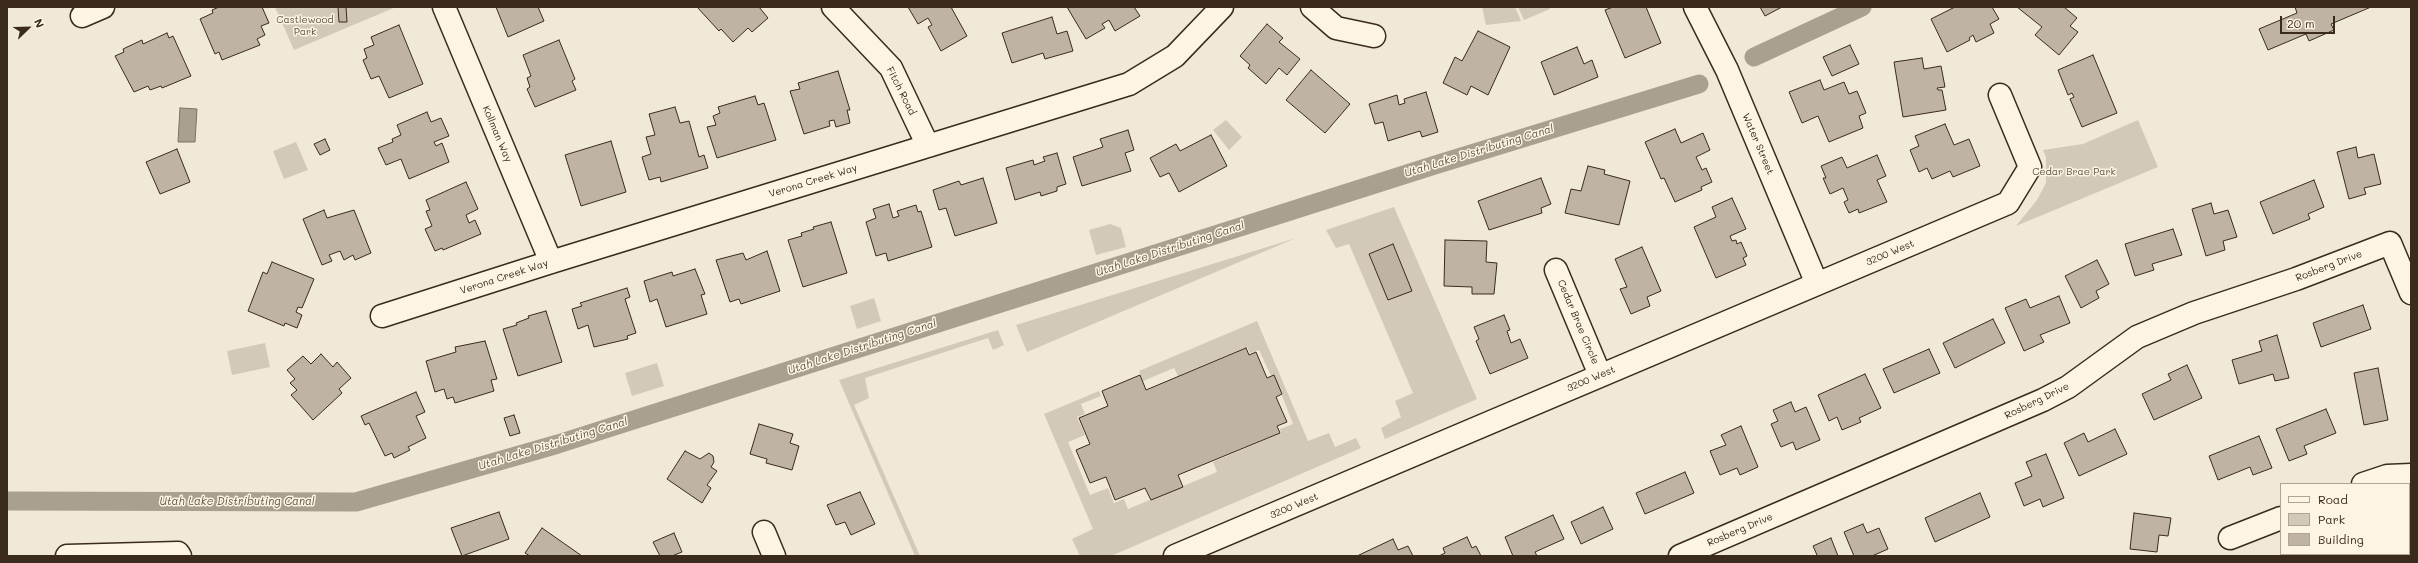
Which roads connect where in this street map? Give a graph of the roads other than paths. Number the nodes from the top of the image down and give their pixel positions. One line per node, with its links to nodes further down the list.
1 (103, 7): 7 (street)
2 (444, 7): 11 (street, Kollman Way)
3 (833, 7): 10 (street, Fitch Road)
4 (1222, 7): 10 (street, Verona Creek Way)
5 (1312, 7): 8 (street)
6 (1695, 7): 13 (street, Water Street)
7 (82, 16)
8 (1374, 36)
9 (2000, 95): 13 (street, 3200 West)
10 (928, 146): 11 (street, Verona Creek Way)
11 (551, 262): 15 (street, Verona Creek Way)
12 (1556, 270): 16 (street, Cedar Brae Circle)
13 (1817, 284): 16 (street, 3200 West)
14 (2411, 293): 26 (street, Rosberg Drive)
15 (382, 316)
16 (1600, 375): 25 (street, 3200 West)
17 (2411, 475): 18 (street)
18 (2366, 483)
19 (2280, 518): 21 (street)
20 (764, 532): 24 (street)
21 (2230, 538)
22 (179, 554): 23 (street)
23 (67, 556)
24 (774, 556)
25 (1175, 556)
26 (1680, 556)

